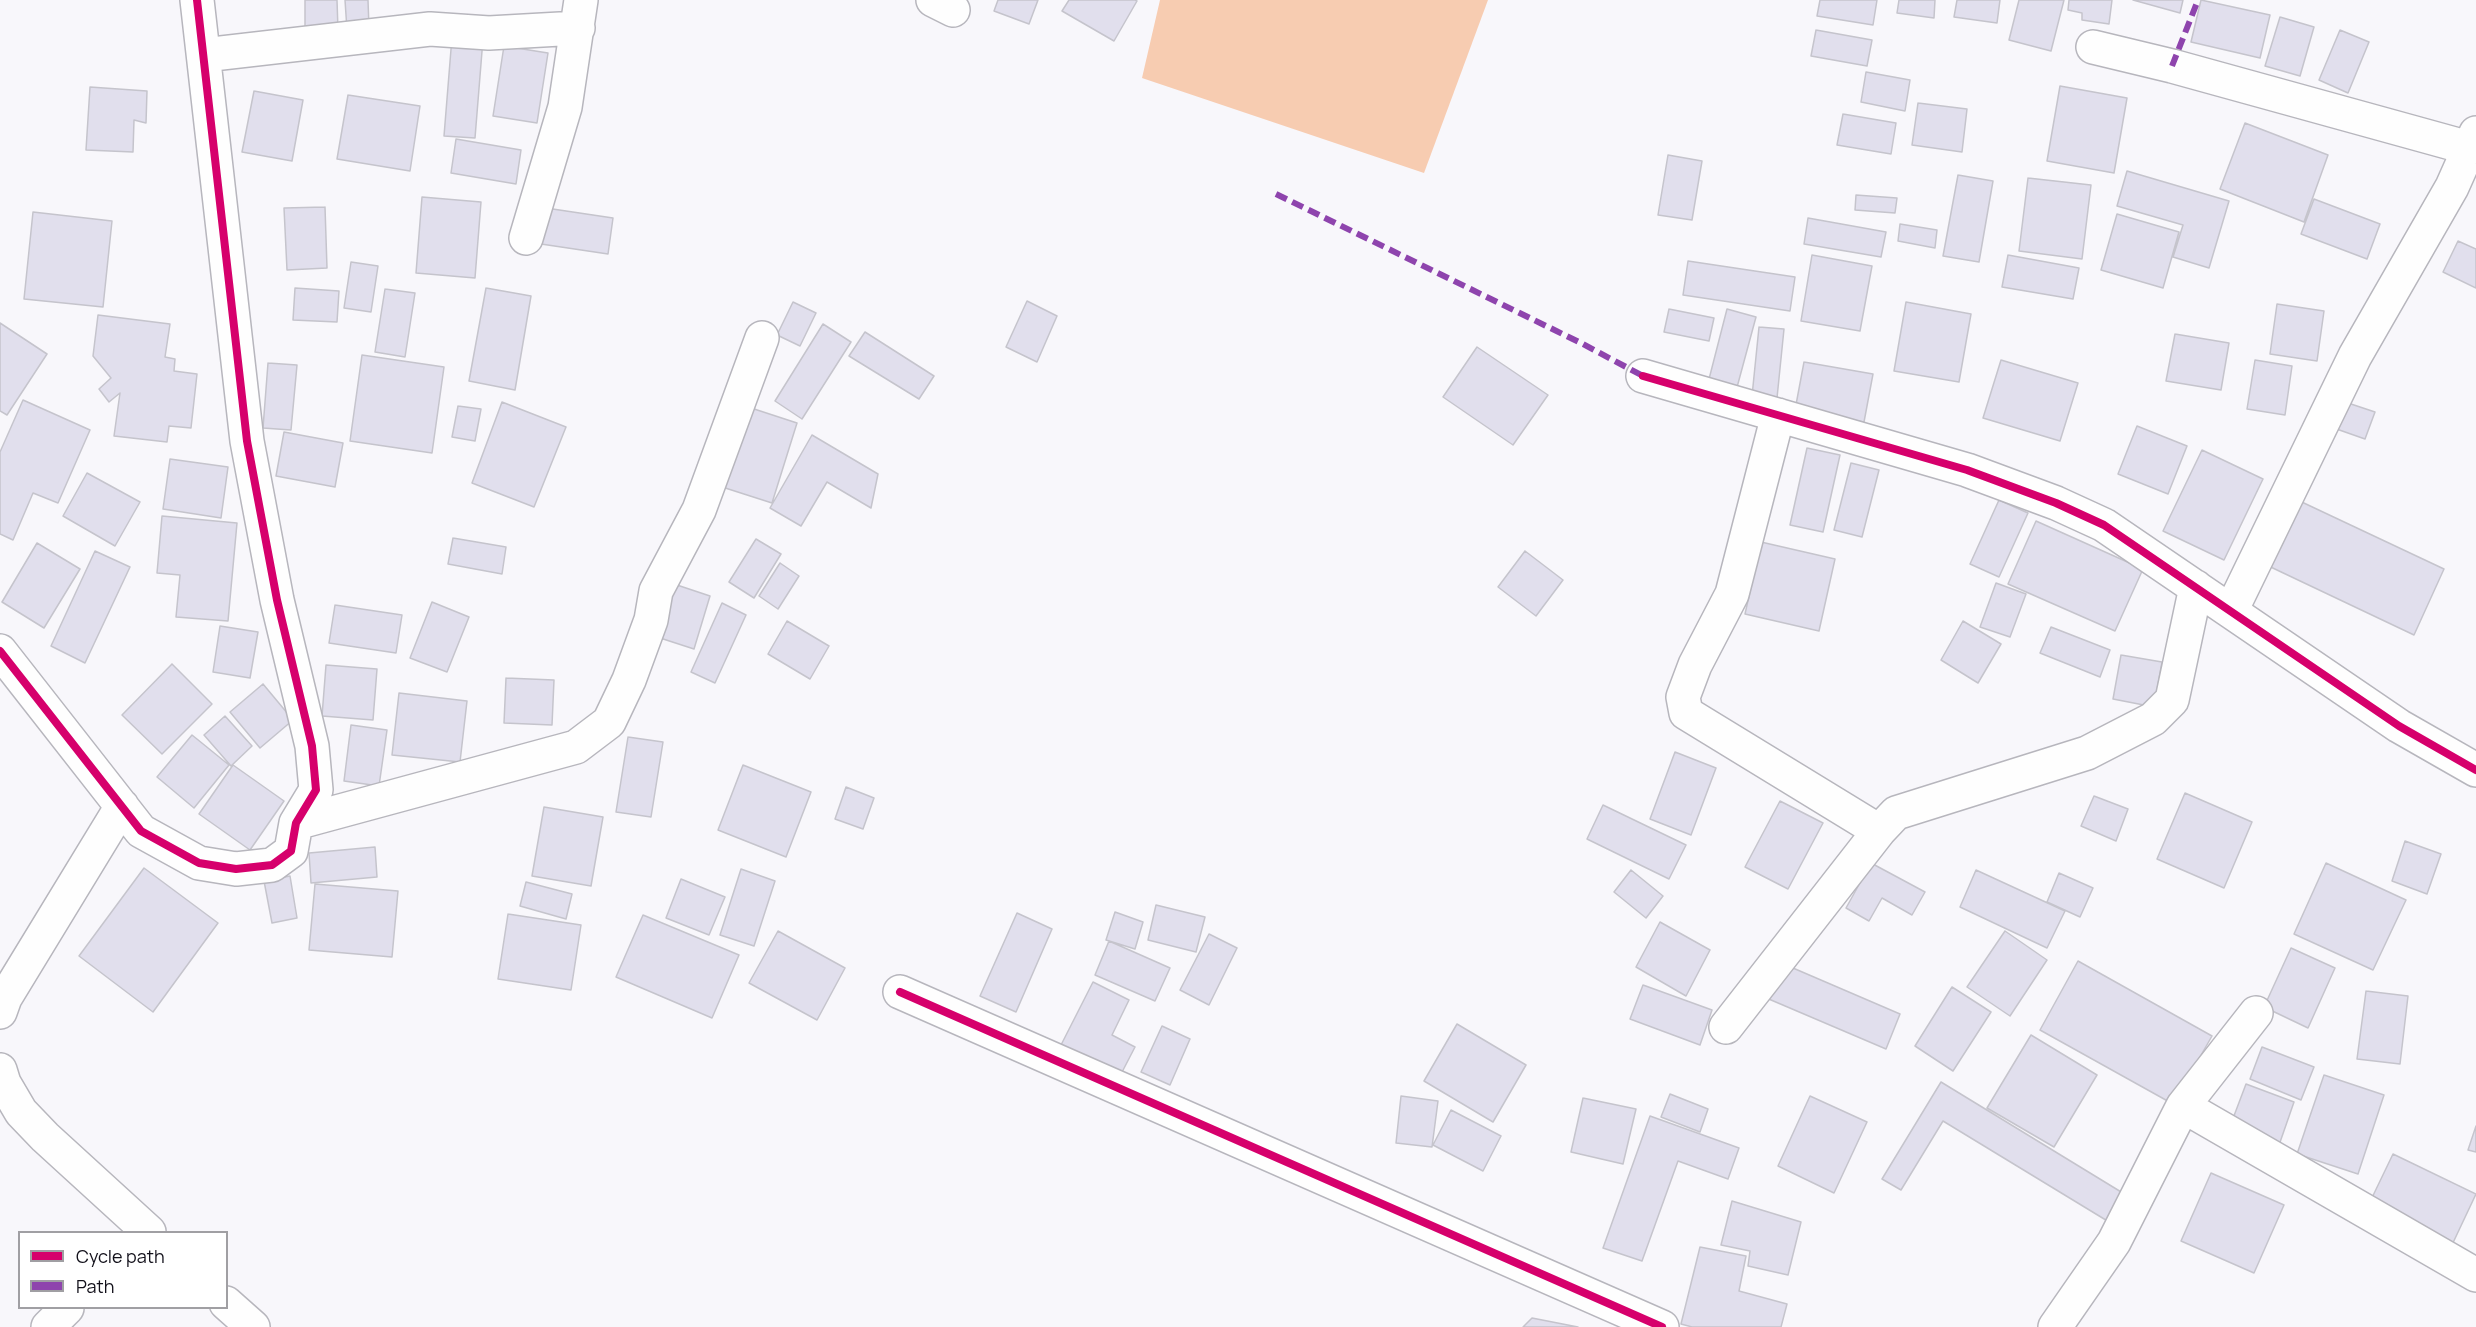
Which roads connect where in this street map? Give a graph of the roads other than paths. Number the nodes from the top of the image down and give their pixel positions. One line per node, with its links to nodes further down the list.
1 (197, 0): 4 (street)
2 (580, 14): 4 (street); 6 (street)
3 (2093, 47): 5 (street)
4 (204, 55): 15 (street)
5 (2473, 140): 11 (street)
6 (526, 238)
7 (762, 338): 15 (street)
8 (1643, 376): 9 (street)
9 (1778, 415): 10 (street); 16 (street)
10 (2196, 587): 11 (street); 16 (street)
11 (2231, 611): 13 (street)
12 (0, 651): 14 (street)
13 (2476, 770)
14 (122, 806): 15 (street); 18 (street)
15 (296, 823)
16 (1879, 831): 20 (street)
17 (900, 992): 29 (street)
18 (0, 1012)
19 (2256, 1013): 22 (street)
20 (1726, 1027)
21 (0, 1070): 23 (street)
22 (2183, 1106): 24 (street); 30 (street)
23 (144, 1231)
24 (2476, 1275)
25 (228, 1305): 28 (street)
26 (66, 1309): 27 (street)
27 (48, 1327)
28 (253, 1327)
29 (1662, 1327)
30 (2055, 1327)

